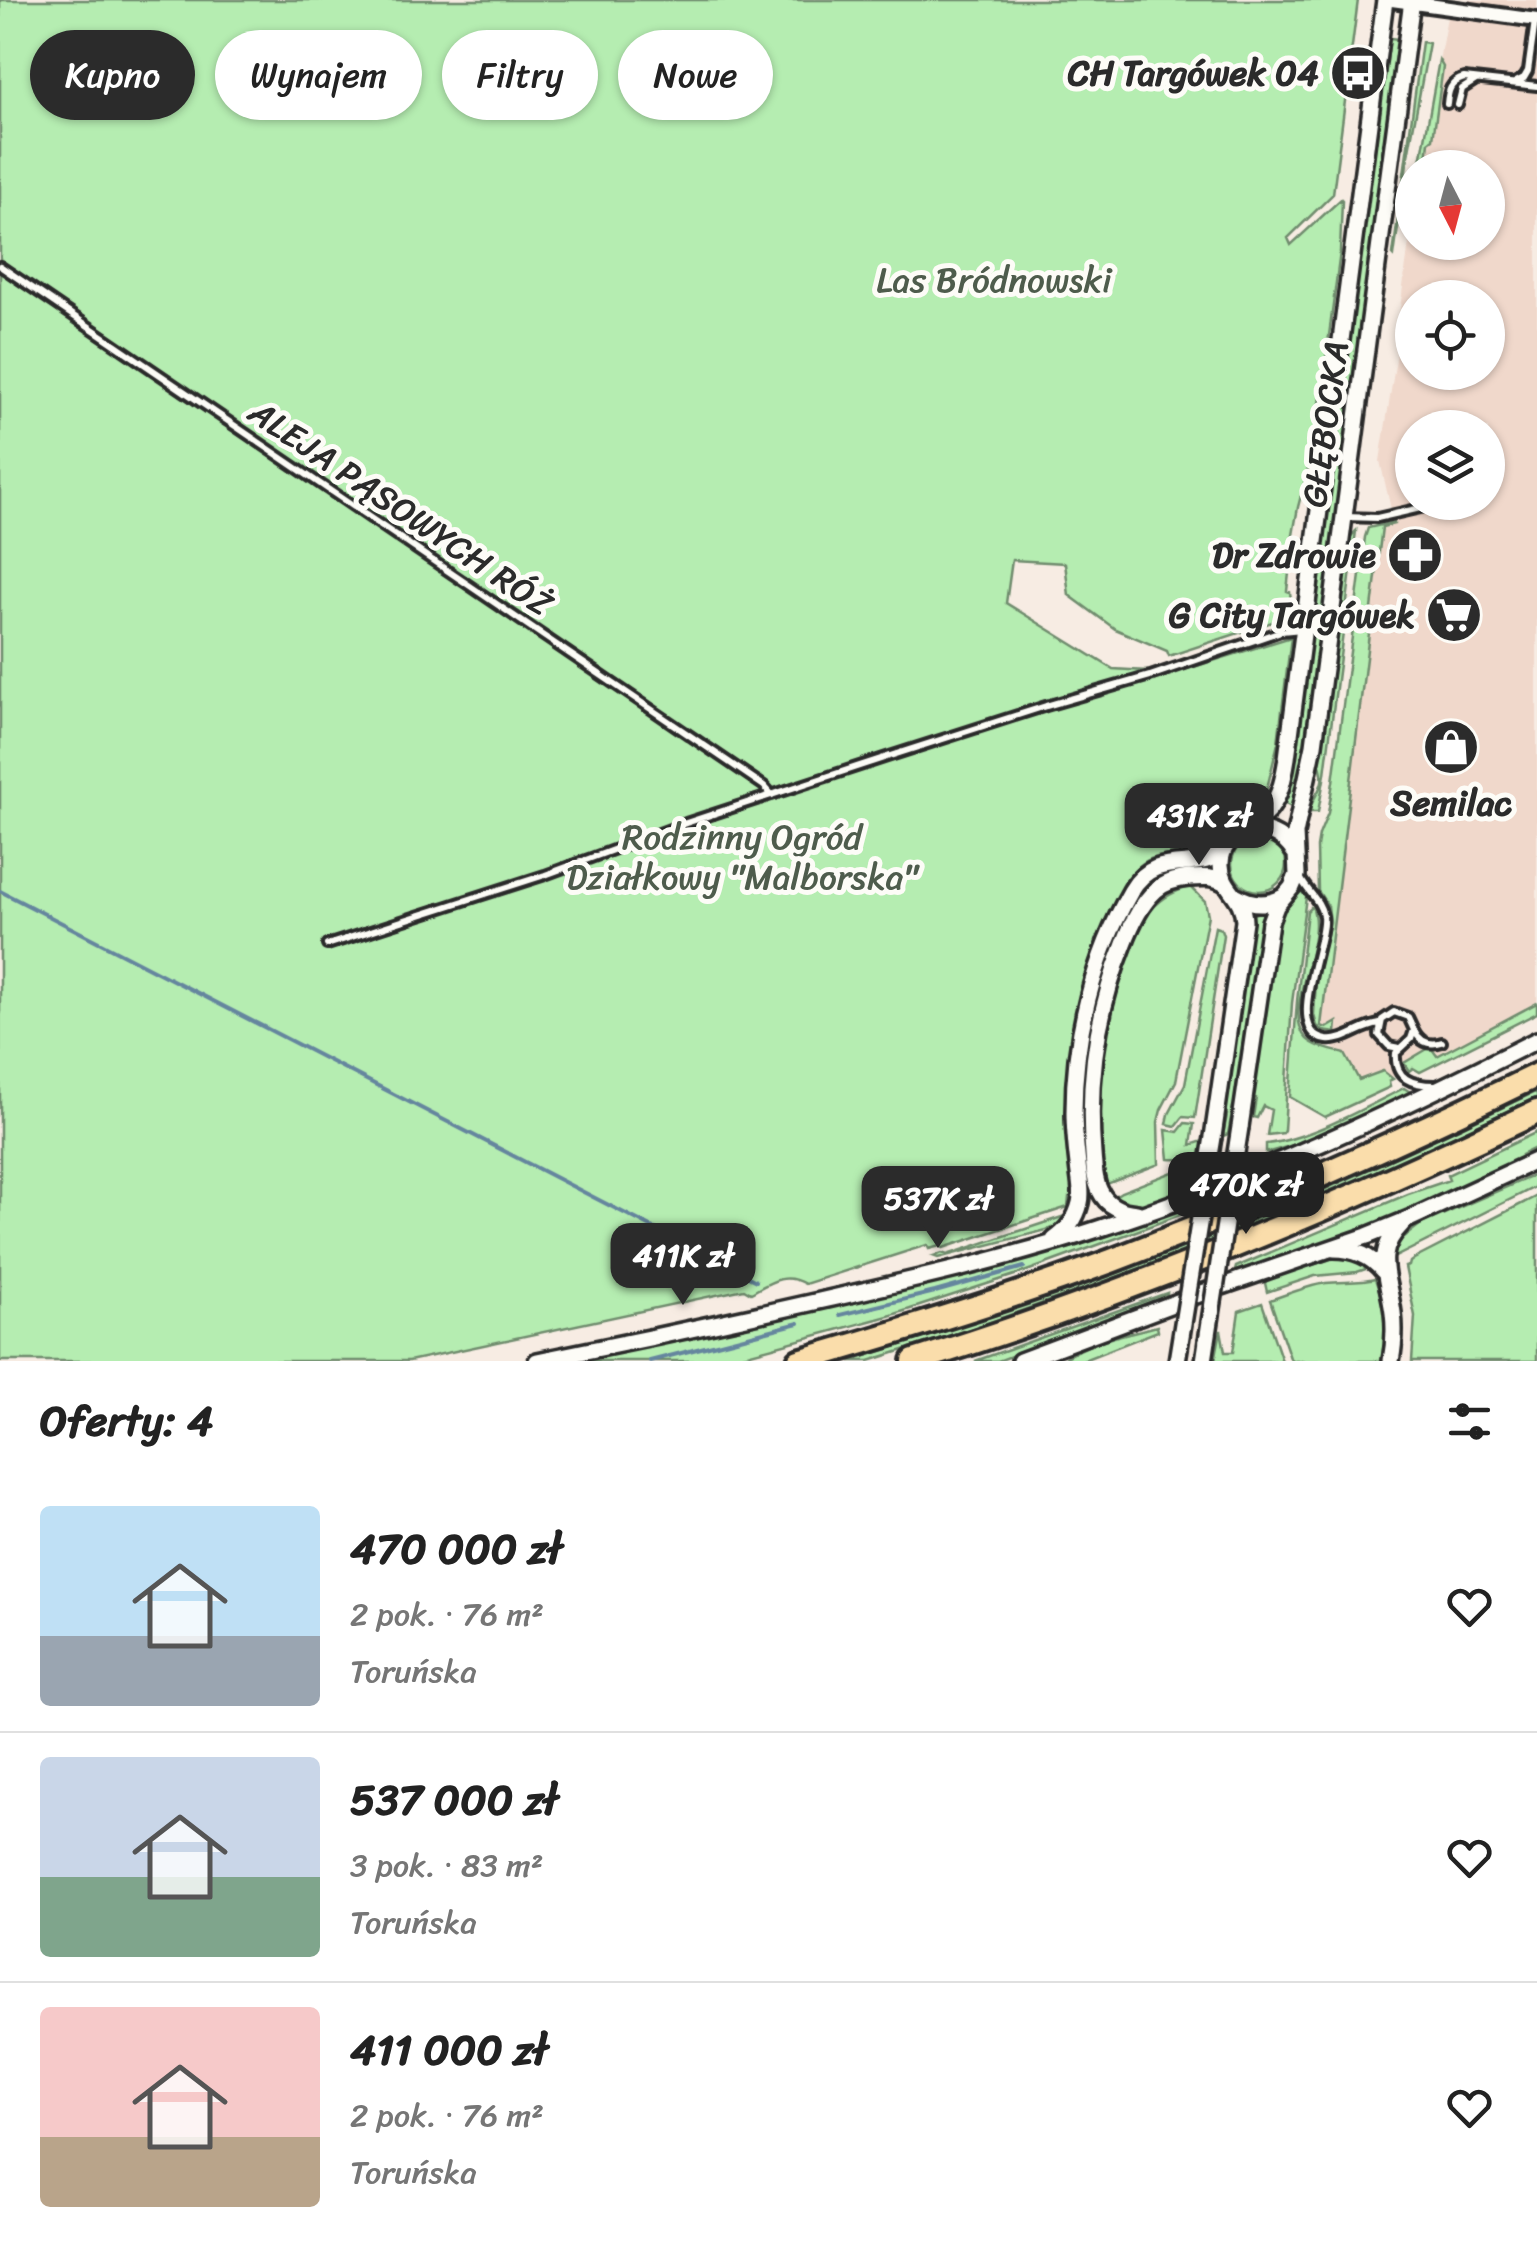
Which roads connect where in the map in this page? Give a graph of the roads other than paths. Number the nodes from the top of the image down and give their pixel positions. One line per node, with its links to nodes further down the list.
1 (1388, 0): 2 (street); 13 (street, GŁĘBOCKA)
2 (1412, 2): 3 (street); 12 (street, GŁĘBOCKA)
3 (1536, 20): 4 (lane)
4 (1528, 68): 6 (lane); 7 (lane)
5 (1482, 79): 6 (lane); 8 (lane); 9 (lane)
6 (1510, 83): 7 (lane)
7 (1537, 86)
8 (1446, 104)
9 (1458, 105)
10 (0, 266): 14 (lane, ALEJA PĄSOWYCH RÓŻ)
11 (1395, 514): 12 (lane)
12 (1343, 516): 17 (street, GŁĘBOCKA)
13 (1304, 629): 14 (lane); 15 (street, GŁĘBOCKA)
14 (772, 795): 20 (lane)
15 (1244, 831): 16 (street, GŁĘBOCKA); 17 (street)
16 (1224, 850): 18 (street); 32 (street)
17 (1297, 862): 19 (street, GŁĘBOCKA); 21 (lane)
18 (1232, 890): 19 (street); 30 (street); 41 (street, bridge)
19 (1283, 896): 42 (street, GŁĘBOCKA, bridge)
20 (327, 945)
21 (1380, 1024): 22 (lane); 25 (lane)
22 (1414, 1030): 24 (lane); 25 (lane)
23 (1537, 1040): 27 (street)
24 (1442, 1042)
25 (1399, 1048): 27 (lane)
26 (1537, 1075): 37 (highway)
27 (1451, 1084): 30 (street)
28 (1537, 1112): 38 (highway)
29 (1537, 1160): 31 (street)
30 (1146, 1213): 32 (street)
31 (1410, 1219): 33 (street); 34 (street)
32 (1048, 1245): 36 (street)
33 (1329, 1250): 34 (street); 35 (street)
34 (1383, 1271): 43 (street)
35 (1076, 1340): 39 (street); 40 (street)
36 (538, 1361)
37 (798, 1361)
38 (914, 1361)
39 (1020, 1361)
40 (1052, 1361)
41 (1177, 1361)
42 (1204, 1361)
43 (1391, 1361)

